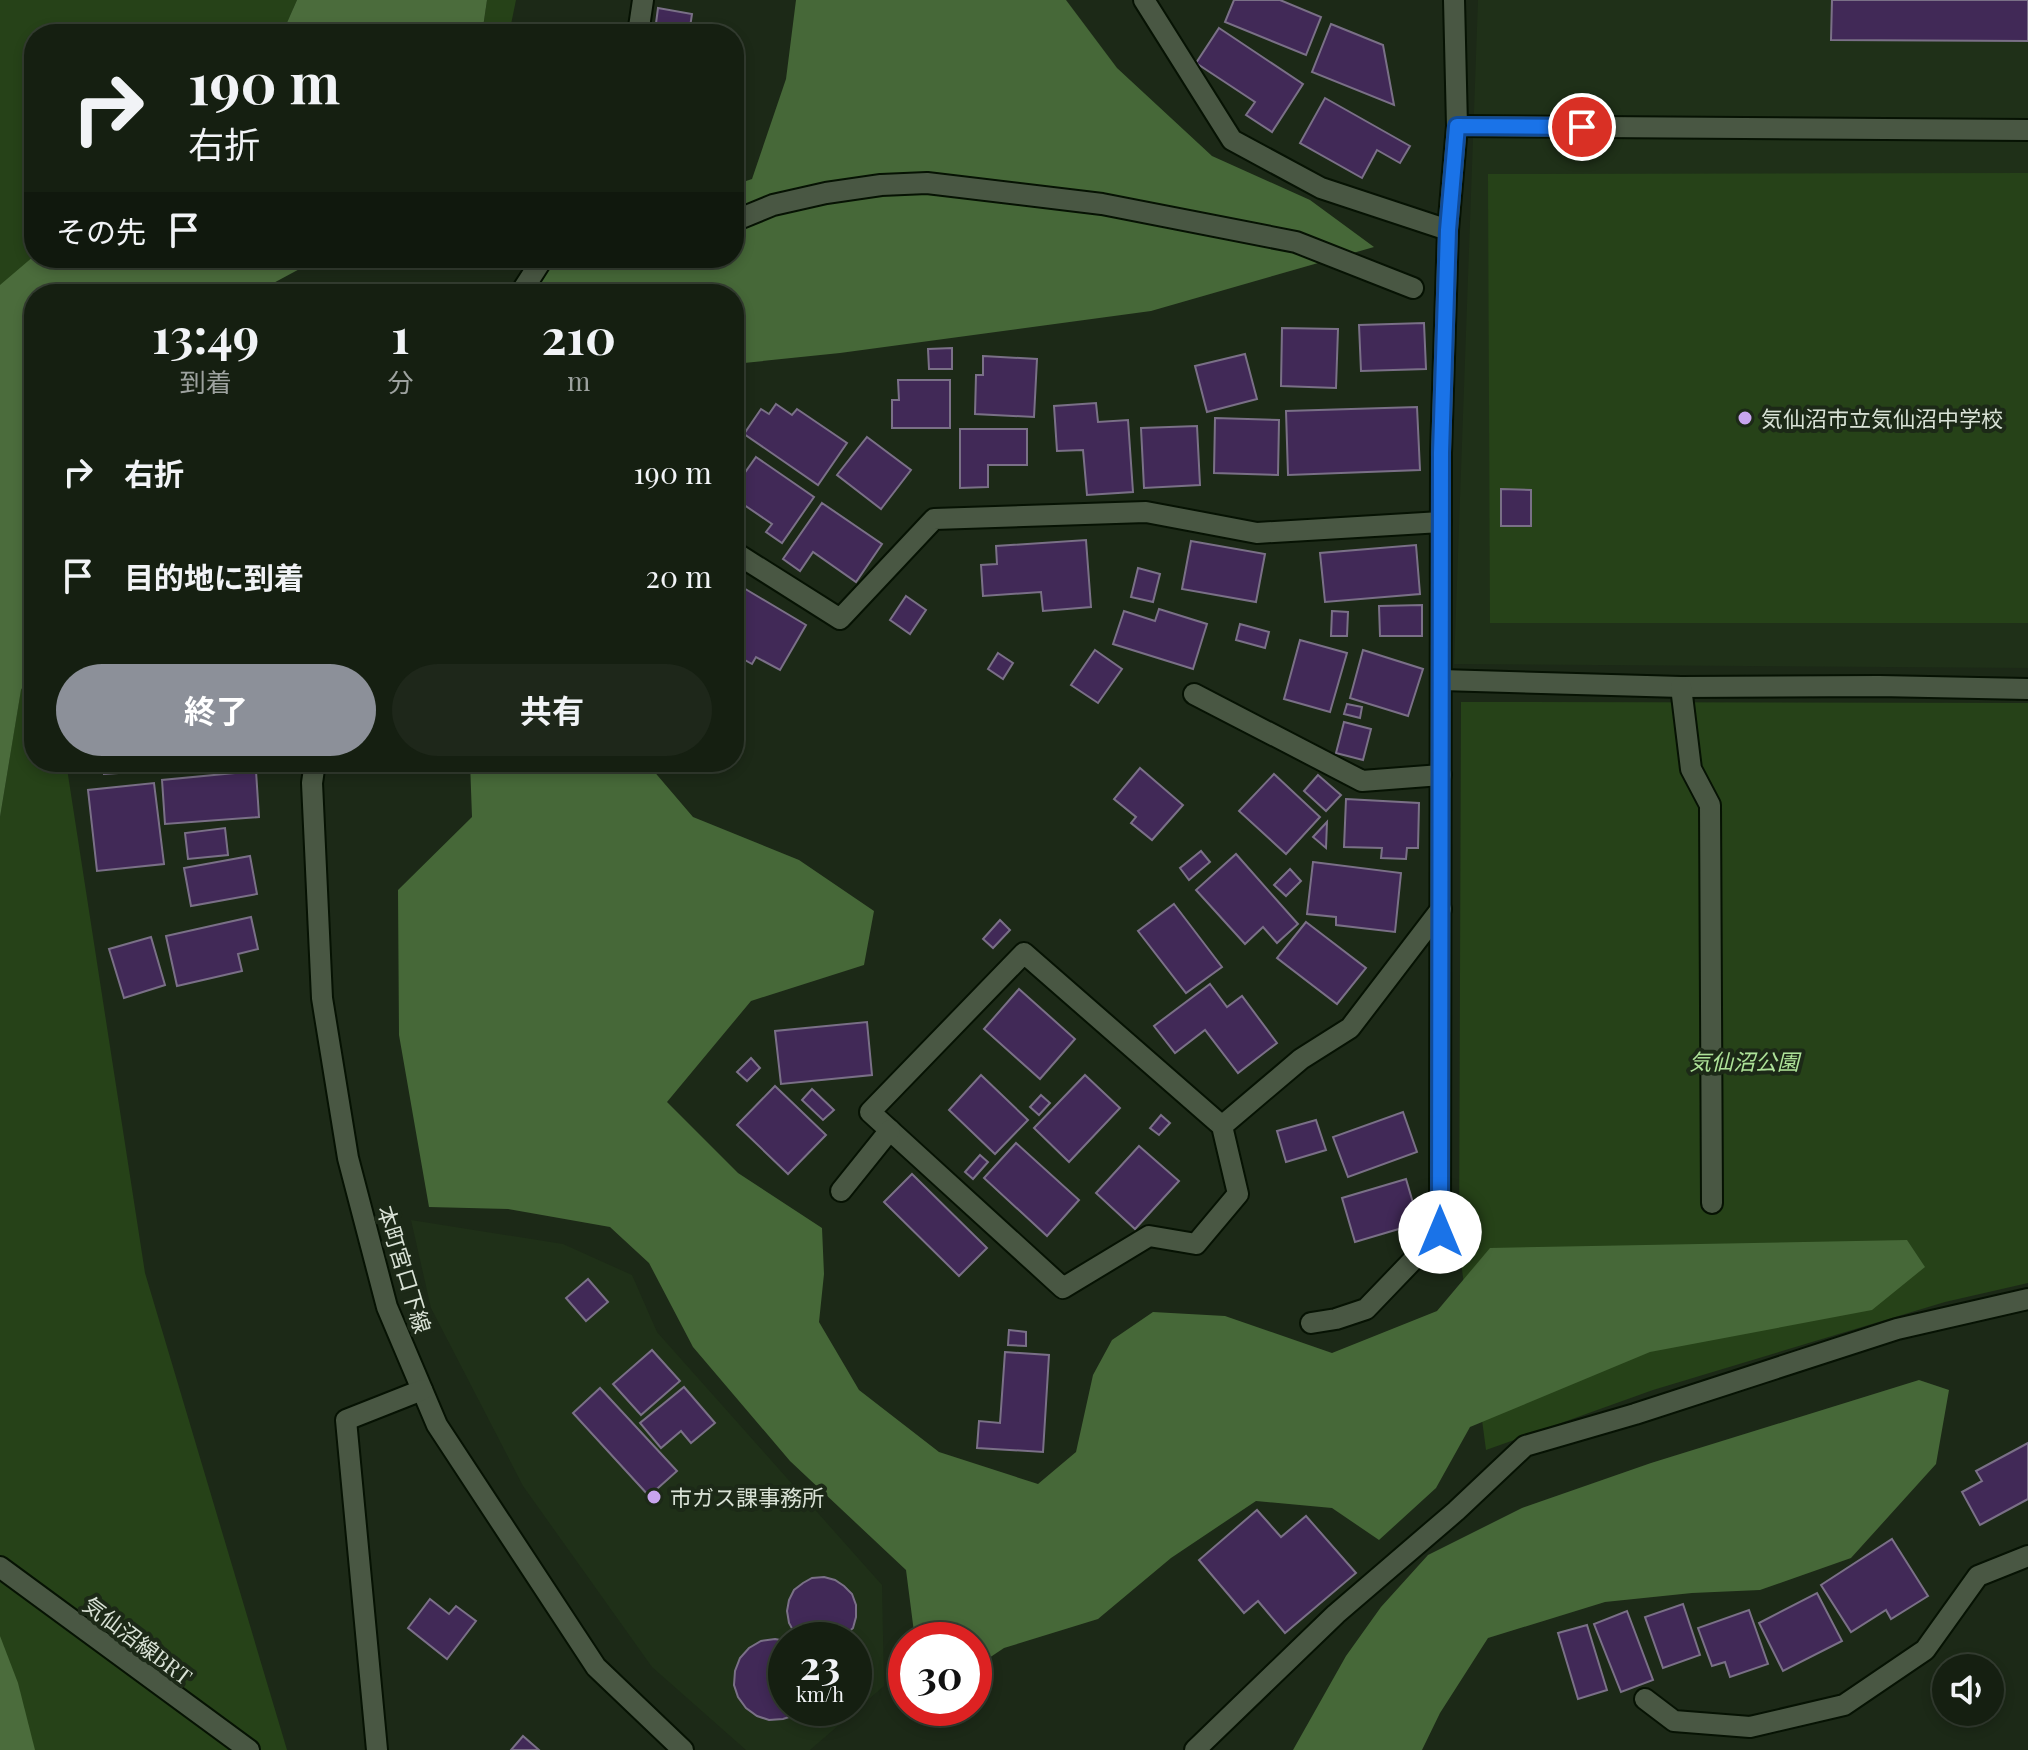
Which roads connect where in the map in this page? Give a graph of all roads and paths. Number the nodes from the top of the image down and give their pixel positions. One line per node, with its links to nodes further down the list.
1 (643, 0): 4 (street)
2 (1144, 0): 8 (street)
3 (1454, 0): 5 (street)
4 (639, 24)
5 (1457, 126): 6 (street); 8 (street)
6 (2025, 128)
7 (744, 217): 9 (street)
8 (1448, 230): 10 (street)
9 (1413, 288)
10 (1441, 522): 11 (street); 12 (street)
11 (744, 558)
12 (1441, 680): 13 (street); 17 (street)
13 (1681, 687): 14 (street); 22 (street)
14 (2028, 689)
15 (1194, 694): 17 (street)
16 (314, 772): 25 (street, 本町宮口下線)
17 (1441, 775): 18 (street)
18 (1441, 909): 19 (street); 24 (street)
19 (1222, 1126): 20 (street); 20 (street)
20 (890, 1130): 21 (street)
21 (841, 1191)
22 (1712, 1203)
23 (2028, 1299): 32 (street)
24 (1311, 1323)
25 (422, 1390): 30 (street); 31 (street, 本町宮口下線)
26 (2028, 1556): 28 (street)
27 (0, 1567): 29 (street, 気仙沼線BRT)
28 (1645, 1699)
29 (249, 1750)
30 (377, 1750)
31 (683, 1750)
32 (1195, 1750)

